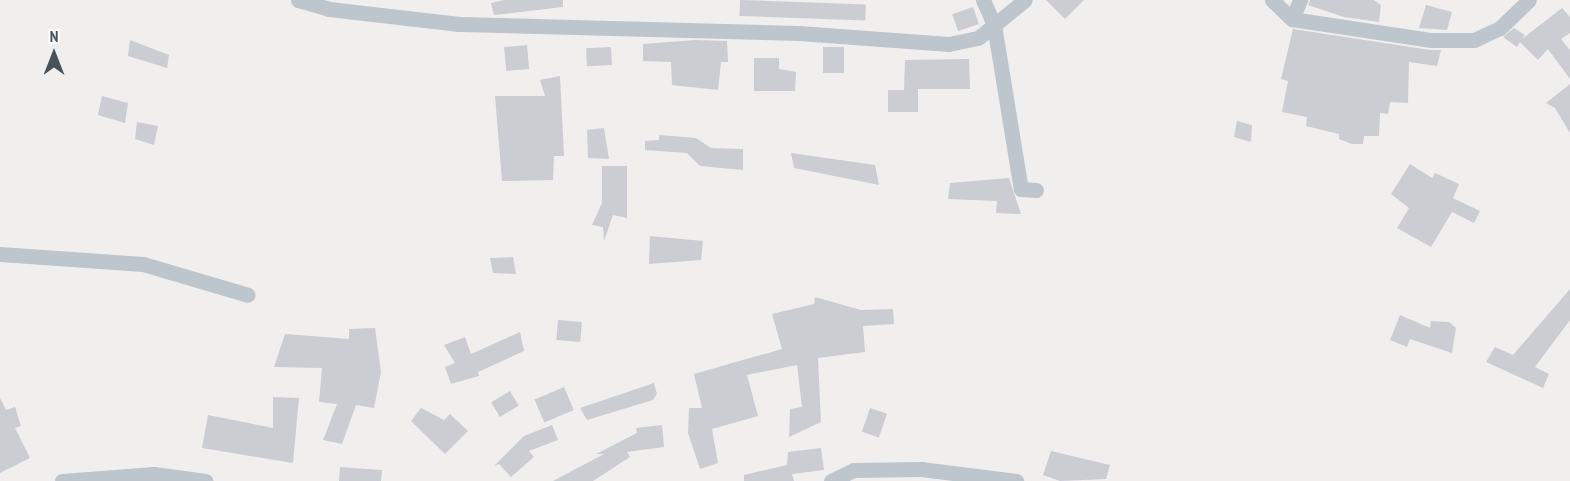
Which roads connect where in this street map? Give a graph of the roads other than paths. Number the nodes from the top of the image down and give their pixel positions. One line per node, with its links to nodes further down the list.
1 (298, 0): 8 (street)
2 (983, 0): 8 (street)
3 (1025, 0): 8 (street)
4 (1272, 0): 7 (street)
5 (1300, 0): 7 (street)
6 (1529, 0): 7 (street)
7 (1292, 20)
8 (994, 25): 9 (street)
9 (1036, 190)
10 (0, 254): 11 (street)
11 (248, 295)
12 (62, 481): 13 (street)
13 (206, 481)
14 (831, 481): 15 (street)
15 (1016, 481)

